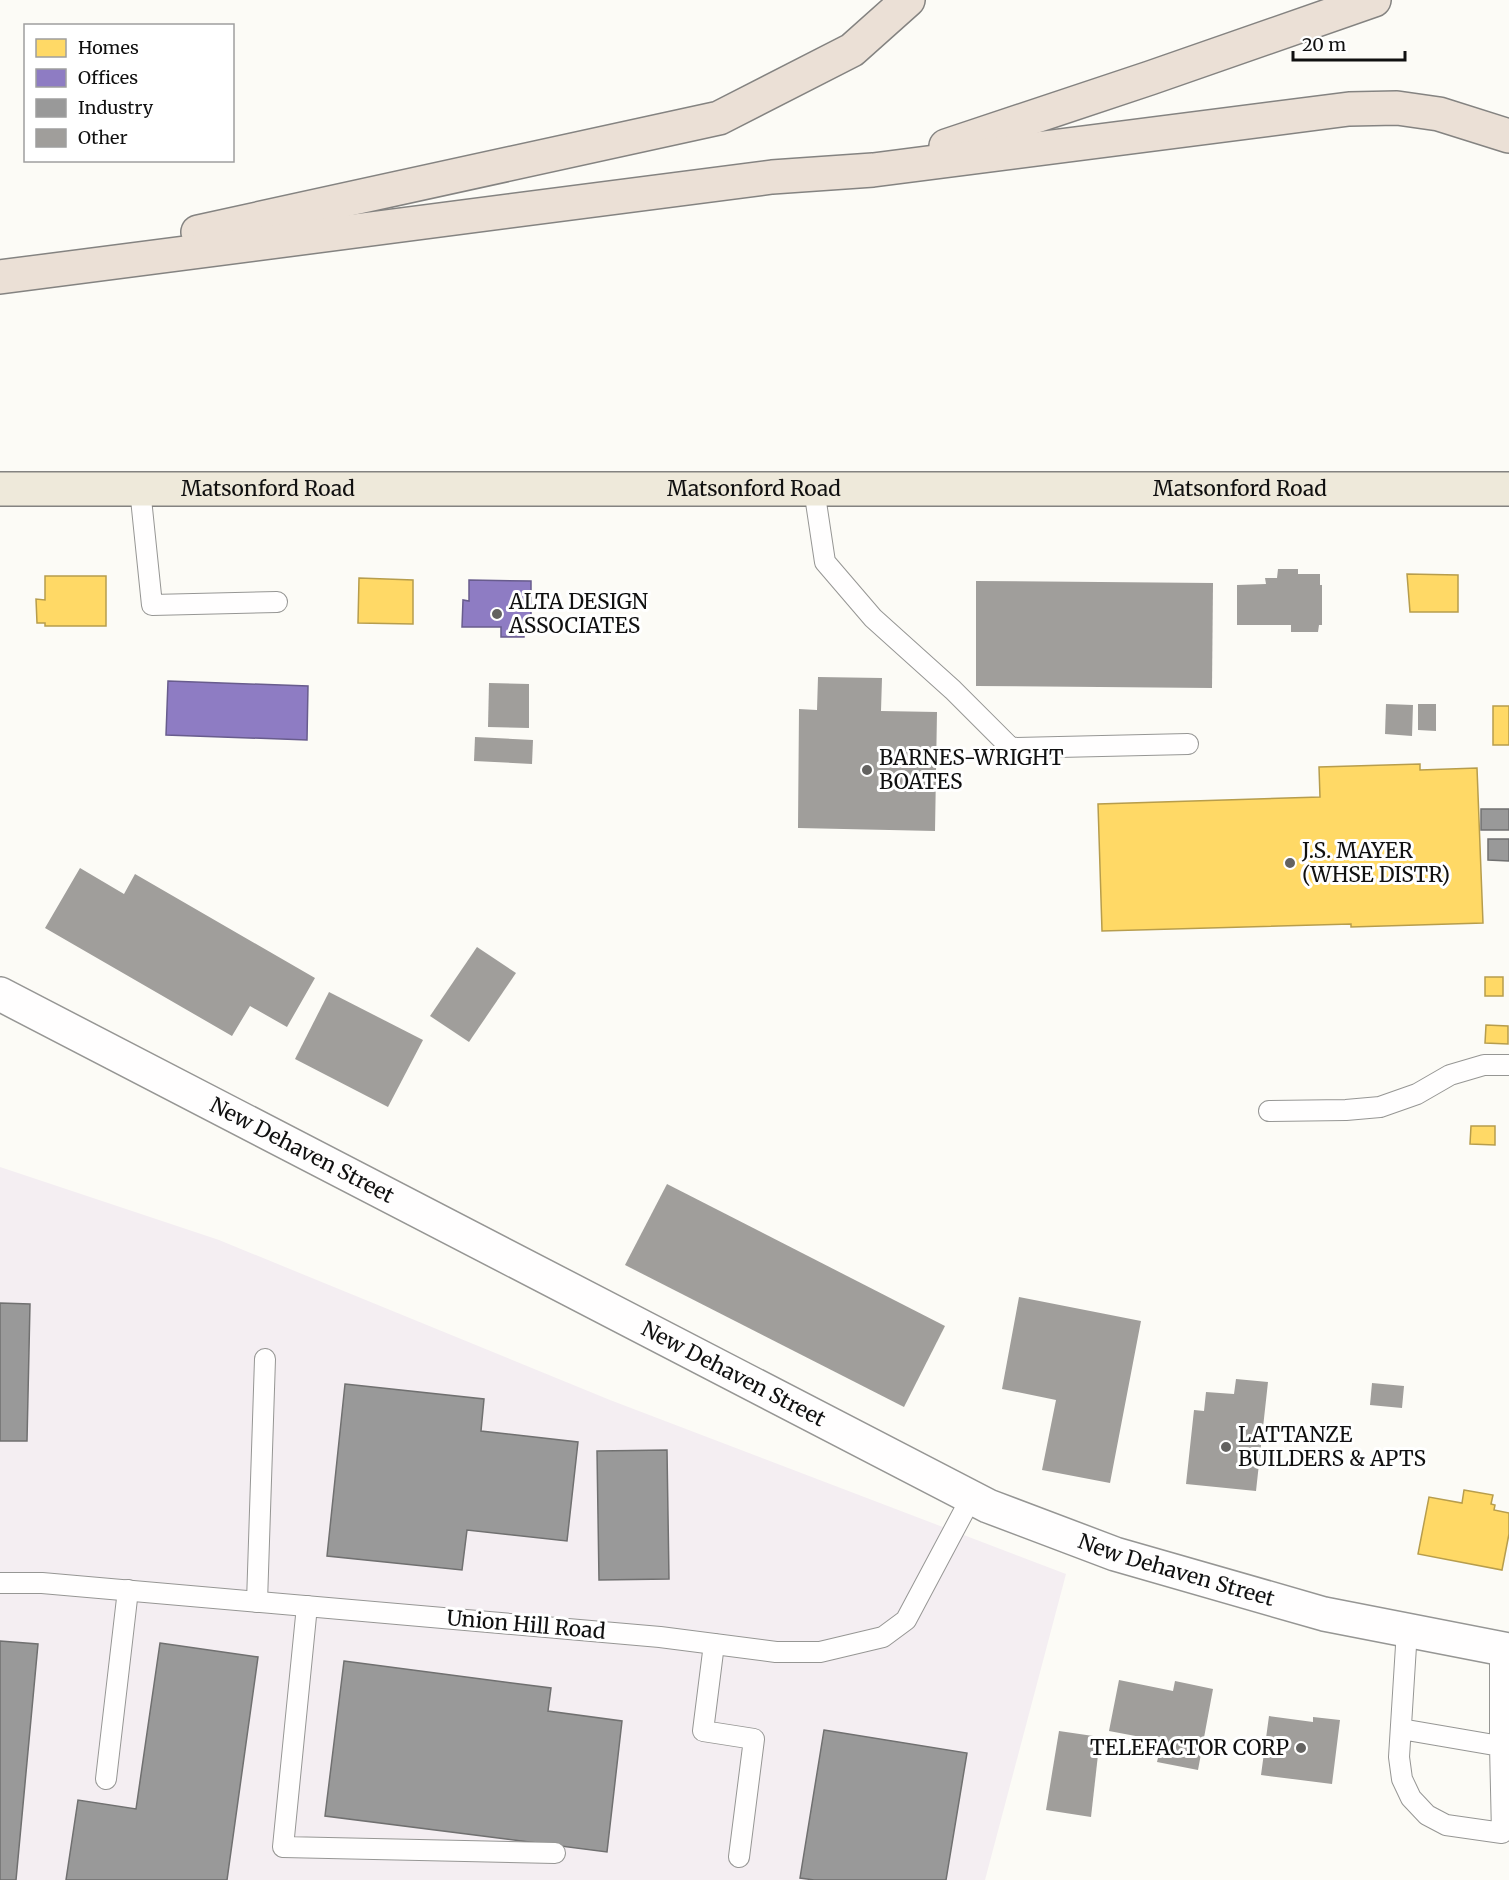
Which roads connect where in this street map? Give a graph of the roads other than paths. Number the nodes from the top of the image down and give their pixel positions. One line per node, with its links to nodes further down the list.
1 (908, 0): 5 (highway)
2 (1374, 0): 4 (highway)
3 (1509, 136): 4 (highway)
4 (873, 170): 5 (highway)
5 (0, 276)
6 (0, 489): 7 (main road, Matsonford Road)
7 (140, 489): 8 (main road, Matsonford Road); 10 (lane)
8 (814, 489): 9 (main road, Matsonford Road); 11 (lane)
9 (1509, 489)
10 (277, 602)
11 (1188, 744)
12 (0, 994): 16 (street, New Dehaven Street)
13 (1509, 1065): 14 (lane)
14 (1269, 1111)
15 (265, 1359): 19 (lane)
16 (971, 1498): 21 (street, New Dehaven Street); 22 (lane, Union Hill Road)
17 (0, 1582): 18 (lane, Union Hill Road)
18 (128, 1590): 19 (lane, Union Hill Road); 26 (lane)
19 (257, 1602): 20 (lane, Union Hill Road)
20 (307, 1606): 22 (lane, Union Hill Road); 27 (lane)
21 (1407, 1630): 23 (street, New Dehaven Street); 24 (lane)
22 (714, 1644): 28 (lane)
23 (1505, 1649): 25 (lane)
24 (1401, 1729): 25 (lane); 25 (lane)
25 (1505, 1747)
26 (106, 1779)
27 (555, 1853)
28 (739, 1857)

